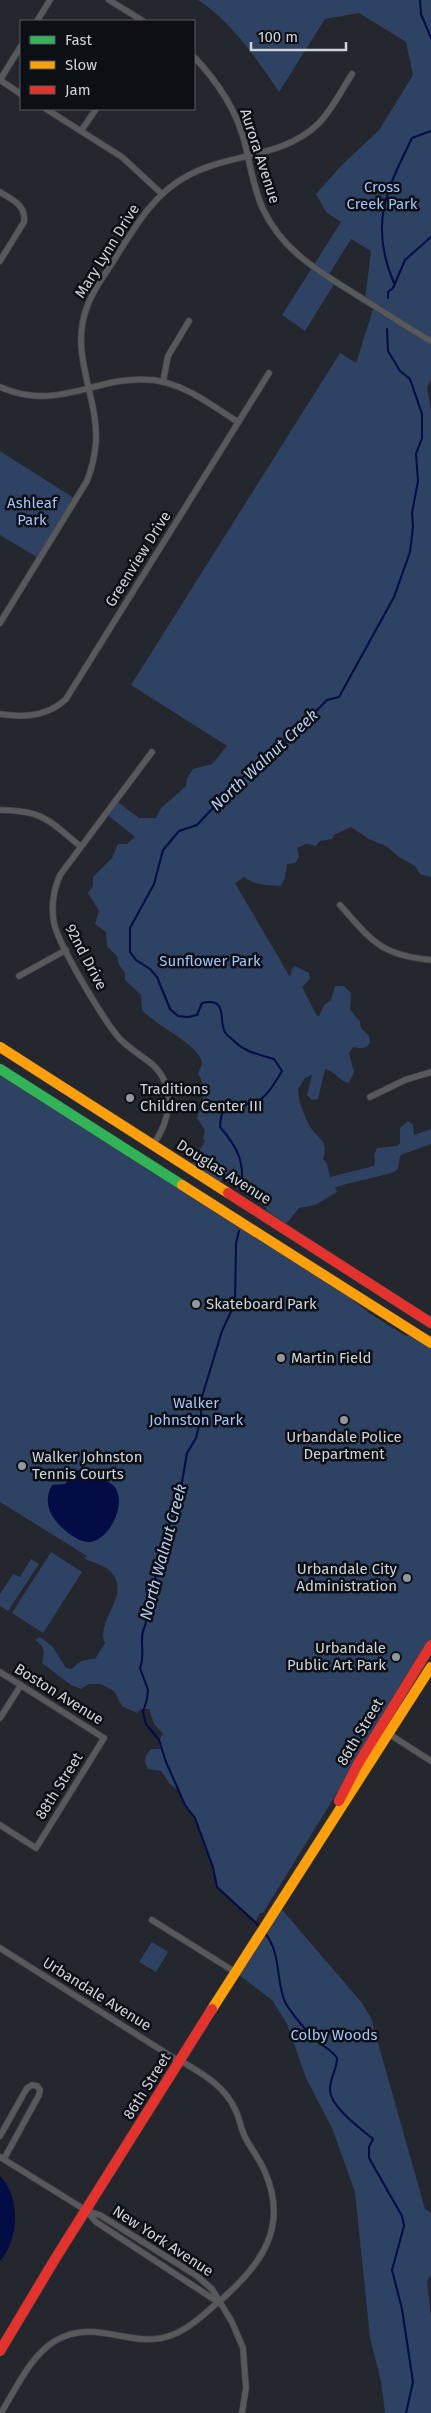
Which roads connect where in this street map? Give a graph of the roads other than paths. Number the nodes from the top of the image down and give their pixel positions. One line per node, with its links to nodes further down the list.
1 (50, 0): 3 (street)
2 (109, 0): 4 (street)
3 (38, 20)
4 (140, 20)
5 (20, 48): 8 (street)
6 (195, 58): 13 (street, Aurora Avenue)
7 (352, 74): 13 (street, Mary Lynn Drive)
8 (0, 80): 9 (street)
9 (20, 93)
10 (48, 110): 12 (street)
11 (95, 110): 12 (street)
12 (81, 131): 15 (street)
13 (248, 155): 15 (street, Mary Lynn Drive); 18 (street, Aurora Avenue)
14 (0, 192): 16 (street)
15 (162, 194): 22 (street, Mary Lynn Drive)
16 (0, 261)
17 (189, 321): 20 (street)
18 (431, 341)
19 (269, 373): 23 (street, Greenview Drive)
20 (163, 382): 22 (street); 23 (street)
21 (0, 387): 22 (street)
22 (88, 389): 24 (street, Mary Lynn Drive)
23 (238, 422): 25 (street, Greenview Drive)
24 (0, 623)
25 (0, 714)
26 (152, 752): 28 (street, 92nd Drive)
27 (0, 810): 28 (street)
28 (80, 846): 30 (street, 92nd Drive)
29 (340, 905): 31 (street)
30 (66, 950): 32 (street); 37 (street, 92nd Drive)
31 (431, 960)
32 (19, 976)
33 (0, 1047): 37 (main road, Douglas Avenue)
34 (0, 1069): 39 (main road)
35 (431, 1072): 36 (street)
36 (370, 1098)
37 (153, 1145): 38 (main road, Douglas Avenue)
38 (431, 1323)
39 (431, 1344)
40 (431, 1645): 49 (main road, 86th Street)
41 (431, 1667): 45 (main road, 86th Street)
42 (0, 1672): 43 (street, Boston Avenue)
43 (21, 1685): 44 (street); 46 (street, Boston Avenue)
44 (0, 1718)
45 (389, 1734): 47 (street); 49 (main road, 86th Street)
46 (104, 1738): 48 (street, 88th Street)
47 (431, 1761)
48 (0, 1825)
49 (320, 1838): 52 (main road, 86th Street)
50 (152, 1920): 52 (street)
51 (0, 1948): 53 (street, Urbandale Avenue)
52 (236, 1972): 53 (main road, 86th Street)
53 (180, 2061): 56 (main road, 86th Street); 57 (street, Urbandale Avenue)
54 (0, 2136): 55 (street)
55 (2, 2158): 56 (street, New York Avenue)
56 (87, 2211): 57 (street, New York Avenue); 58 (main road, 86th Street)
57 (218, 2302): 59 (street, Urbandale Avenue); 60 (street, New York Avenue)
58 (0, 2351)
59 (1, 2413)
60 (242, 2413)

